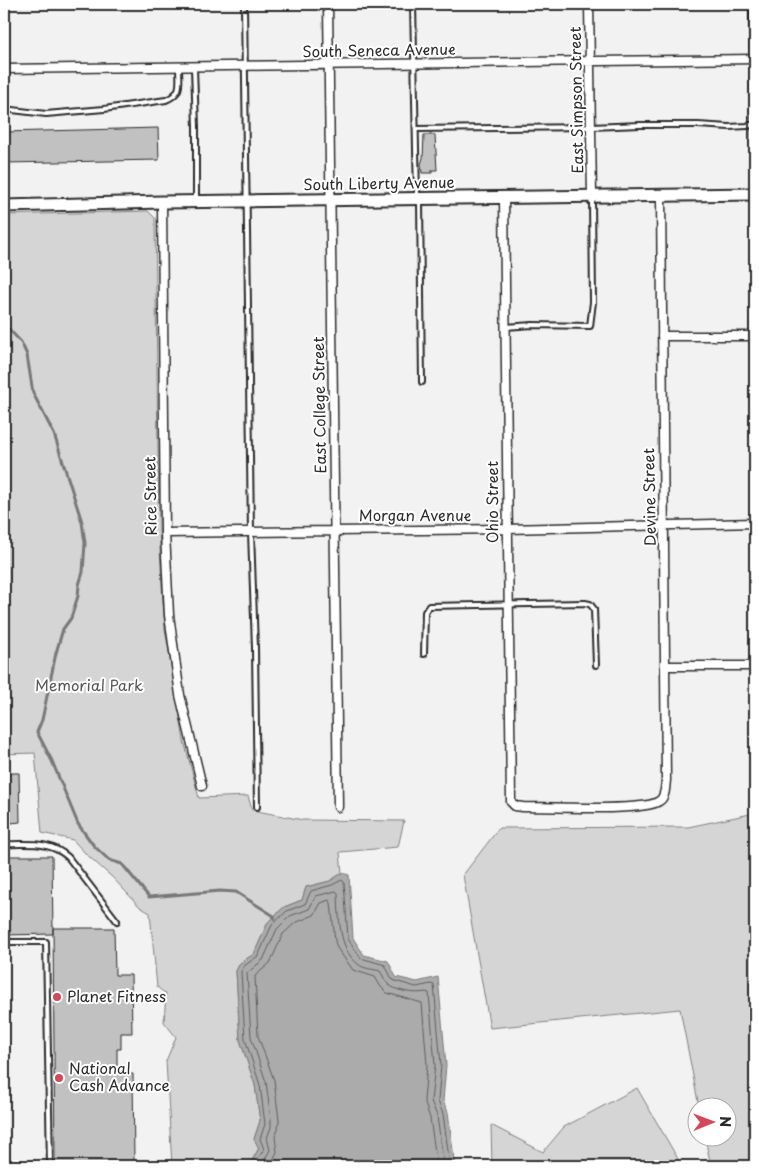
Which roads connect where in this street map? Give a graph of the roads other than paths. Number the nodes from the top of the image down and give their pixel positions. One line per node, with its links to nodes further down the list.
1 (244, 4): 9 (lane)
2 (328, 4): 10 (street, East College Street)
3 (413, 4): 8 (lane)
4 (589, 4): 7 (street, East Simpson Street)
5 (752, 4): 6 (lane)
6 (754, 59): 7 (street, South Seneca Avenue); 15 (lane)
7 (590, 62): 8 (street, South Seneca Avenue); 16 (street, East Simpson Street)
8 (414, 64): 10 (street, South Seneca Avenue); 17 (lane)
9 (245, 66): 10 (street, South Seneca Avenue); 12 (street, South Seneca Avenue); 25 (lane)
10 (329, 66): 24 (street, East College Street)
11 (179, 67): 12 (street, South Seneca Avenue); 13 (street, South Seneca Avenue); 14 (lane)
12 (194, 67): 27 (lane)
13 (4, 69)
14 (4, 109)
15 (755, 124): 16 (lane); 18 (lane)
16 (591, 127): 17 (lane); 21 (street, East Simpson Street)
17 (416, 129): 23 (lane)
18 (755, 144)
19 (755, 194): 20 (street, South Liberty Avenue)
20 (661, 195): 21 (street, South Liberty Avenue); 30 (street, Devine Street)
21 (592, 196): 22 (street, South Liberty Avenue); 29 (lane)
22 (504, 197): 23 (street, South Liberty Avenue); 29 (street, Ohio Street)
23 (418, 199): 24 (street, South Liberty Avenue); 32 (lane)
24 (331, 200): 25 (street, South Liberty Avenue); 36 (street, East College Street)
25 (248, 201): 27 (street, South Liberty Avenue); 37 (lane)
26 (162, 202): 27 (street, South Liberty Avenue); 28 (street, South Liberty Avenue); 38 (street, Rice Street)
27 (196, 202)
28 (4, 206)
29 (506, 327): 35 (street, Ohio Street)
30 (662, 336): 31 (street); 34 (street, Devine Street)
31 (755, 336)
32 (422, 382)
33 (755, 523): 34 (street, Morgan Avenue)
34 (665, 525): 35 (street, Morgan Avenue); 42 (street, Devine Street)
35 (507, 529): 36 (street, Morgan Avenue); 39 (street, Ohio Street)
36 (336, 530): 37 (street, Morgan Avenue); 47 (street, East College Street)
37 (251, 532): 38 (street, Morgan Avenue); 46 (lane)
38 (165, 533): 44 (street, Rice Street)
39 (508, 605): 40 (lane); 41 (lane); 45 (street, Ohio Street)
40 (424, 654)
41 (596, 665)
42 (665, 666): 43 (street); 45 (street, Devine Street)
43 (755, 666)
44 (202, 786)
45 (663, 798)
46 (257, 807)
47 (338, 807)
48 (4, 844): 49 (lane)
49 (117, 921)
50 (4, 942): 51 (lane)
51 (50, 1166)

